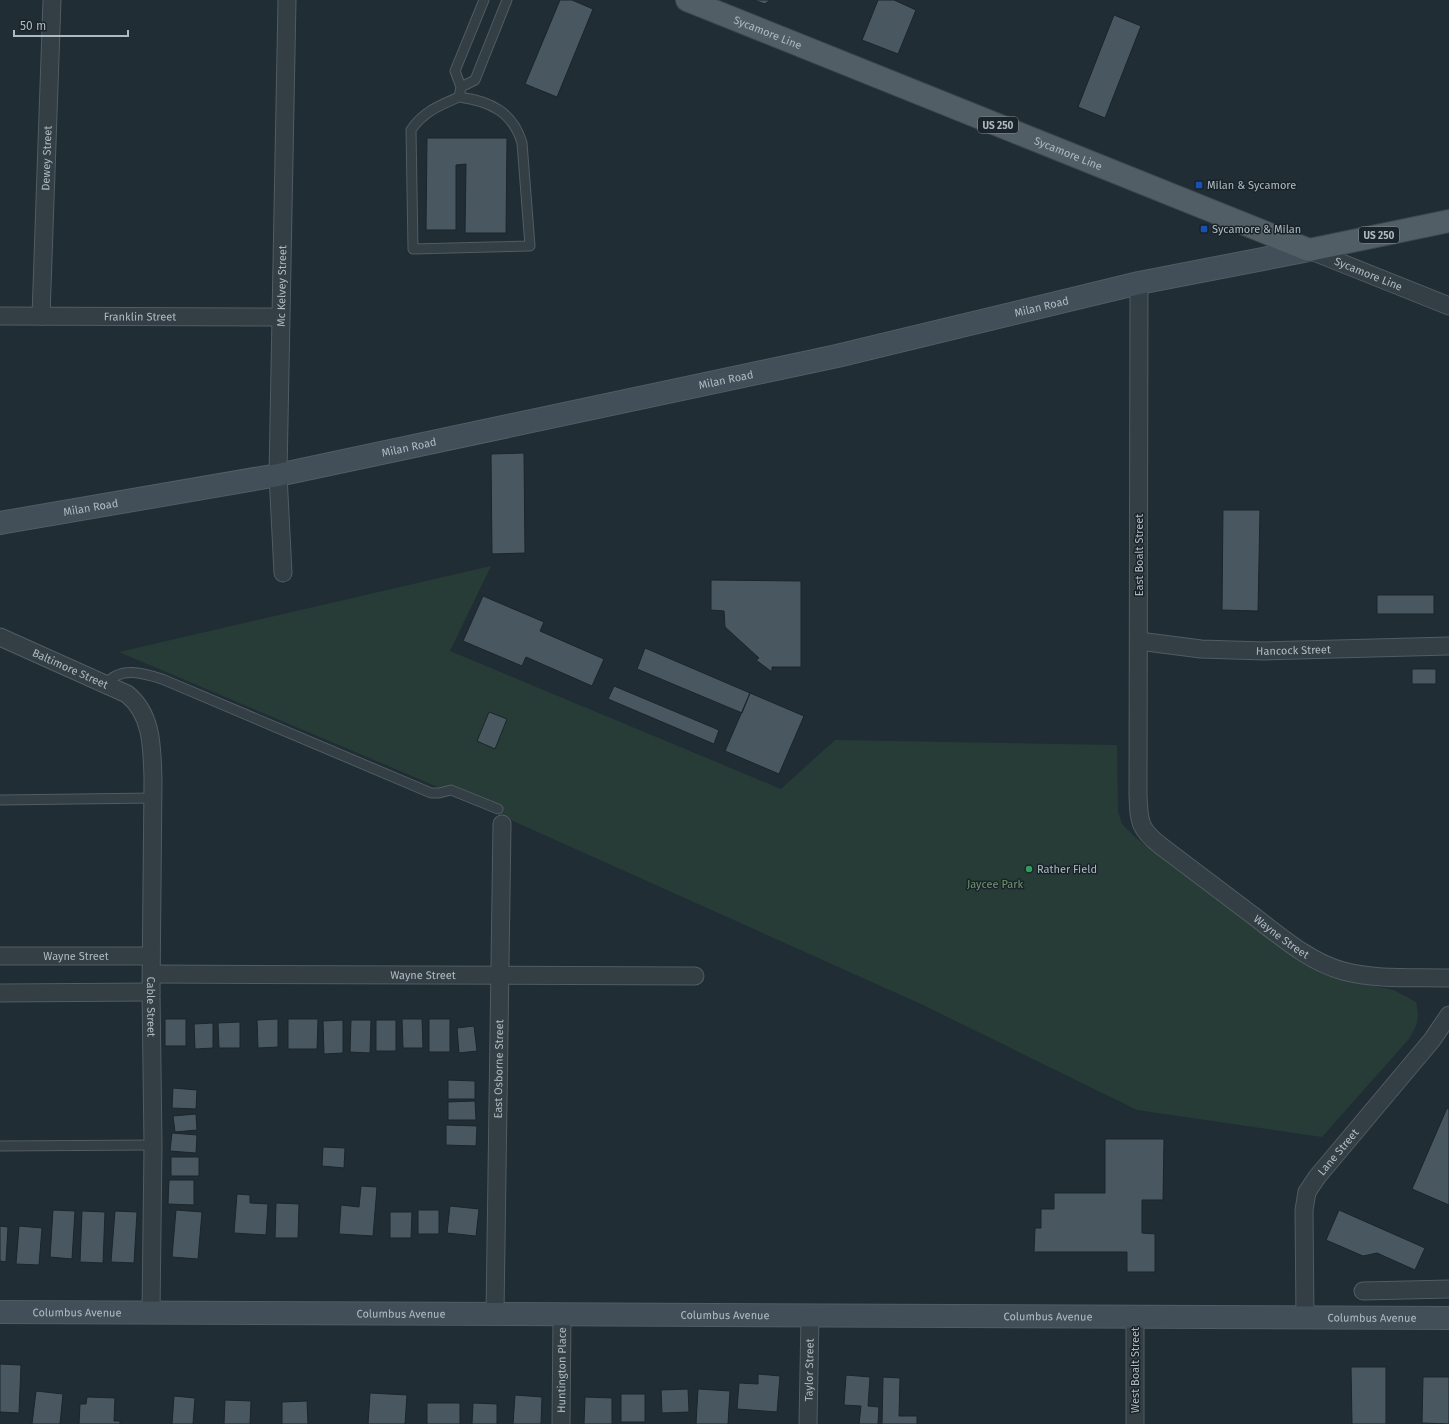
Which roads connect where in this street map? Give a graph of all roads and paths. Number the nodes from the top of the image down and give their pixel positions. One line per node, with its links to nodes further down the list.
1 (52, 0): 13 (street, Dewey Street)
2 (287, 0): 14 (street, Mc Kelvey Street)
3 (484, 0): 6 (lane)
4 (507, 0): 6 (lane)
5 (687, 0): 9 (main road, Sycamore Line / US 250)
6 (461, 87): 7 (lane)
7 (459, 97): 7 (lane)
8 (1449, 221): 9 (main road, Milan Road / US 250)
9 (1309, 250): 10 (main road, Milan Road); 11 (street, Sycamore Line)
10 (1139, 283): 15 (main road, Milan Road); 19 (street, East Boalt Street)
11 (1449, 306)
12 (0, 316): 13 (street, Franklin Street)
13 (41, 316): 14 (street, Franklin Street)
14 (280, 316): 15 (street, Mc Kelvey Street)
15 (278, 475): 16 (main road, Milan Road); 17 (street, Mc Kelvey Street)
16 (0, 522)
17 (283, 573)
18 (0, 637): 21 (street, Baltimore Street)
19 (1139, 641): 20 (street, Hancock Street); 26 (street, East Boalt Street)
20 (1449, 646)
21 (106, 684): 22 (street, Baltimore Street); 25 (lane)
22 (138, 704): 23 (street, Cable Street)
23 (153, 798): 24 (lane); 28 (street, Cable Street)
24 (0, 800)
25 (500, 817): 30 (street, East Osborne Street)
26 (1142, 827): 32 (street, Wayne Street)
27 (0, 956): 28 (street, Wayne Street)
28 (151, 956): 29 (street, Cable Street)
29 (152, 974): 30 (street, Wayne Street); 33 (street, Cable Street)
30 (499, 976): 31 (street, Wayne Street); 42 (street, East Osborne Street)
31 (695, 976)
32 (1449, 978)
33 (151, 992): 34 (street); 36 (street, Cable Street)
34 (0, 993)
35 (1449, 1015): 46 (street, Lane Street)
36 (153, 1145): 37 (lane); 41 (street, Cable Street)
37 (0, 1146)
38 (1449, 1289): 39 (street)
39 (1363, 1291)
40 (0, 1312): 41 (main road, Columbus Avenue)
41 (151, 1313): 42 (main road, Columbus Avenue)
42 (495, 1314): 43 (main road, Columbus Avenue)
43 (562, 1315): 45 (main road, Columbus Avenue); 48 (street, Huntington Place)
44 (1135, 1316): 45 (main road, Columbus Avenue); 46 (main road, Columbus Avenue); 50 (street, West Boalt Street)
45 (810, 1317): 49 (street, Taylor Street)
46 (1305, 1317): 47 (main road, Columbus Avenue)
47 (1449, 1318)
48 (561, 1424)
49 (808, 1424)
50 (1136, 1424)

